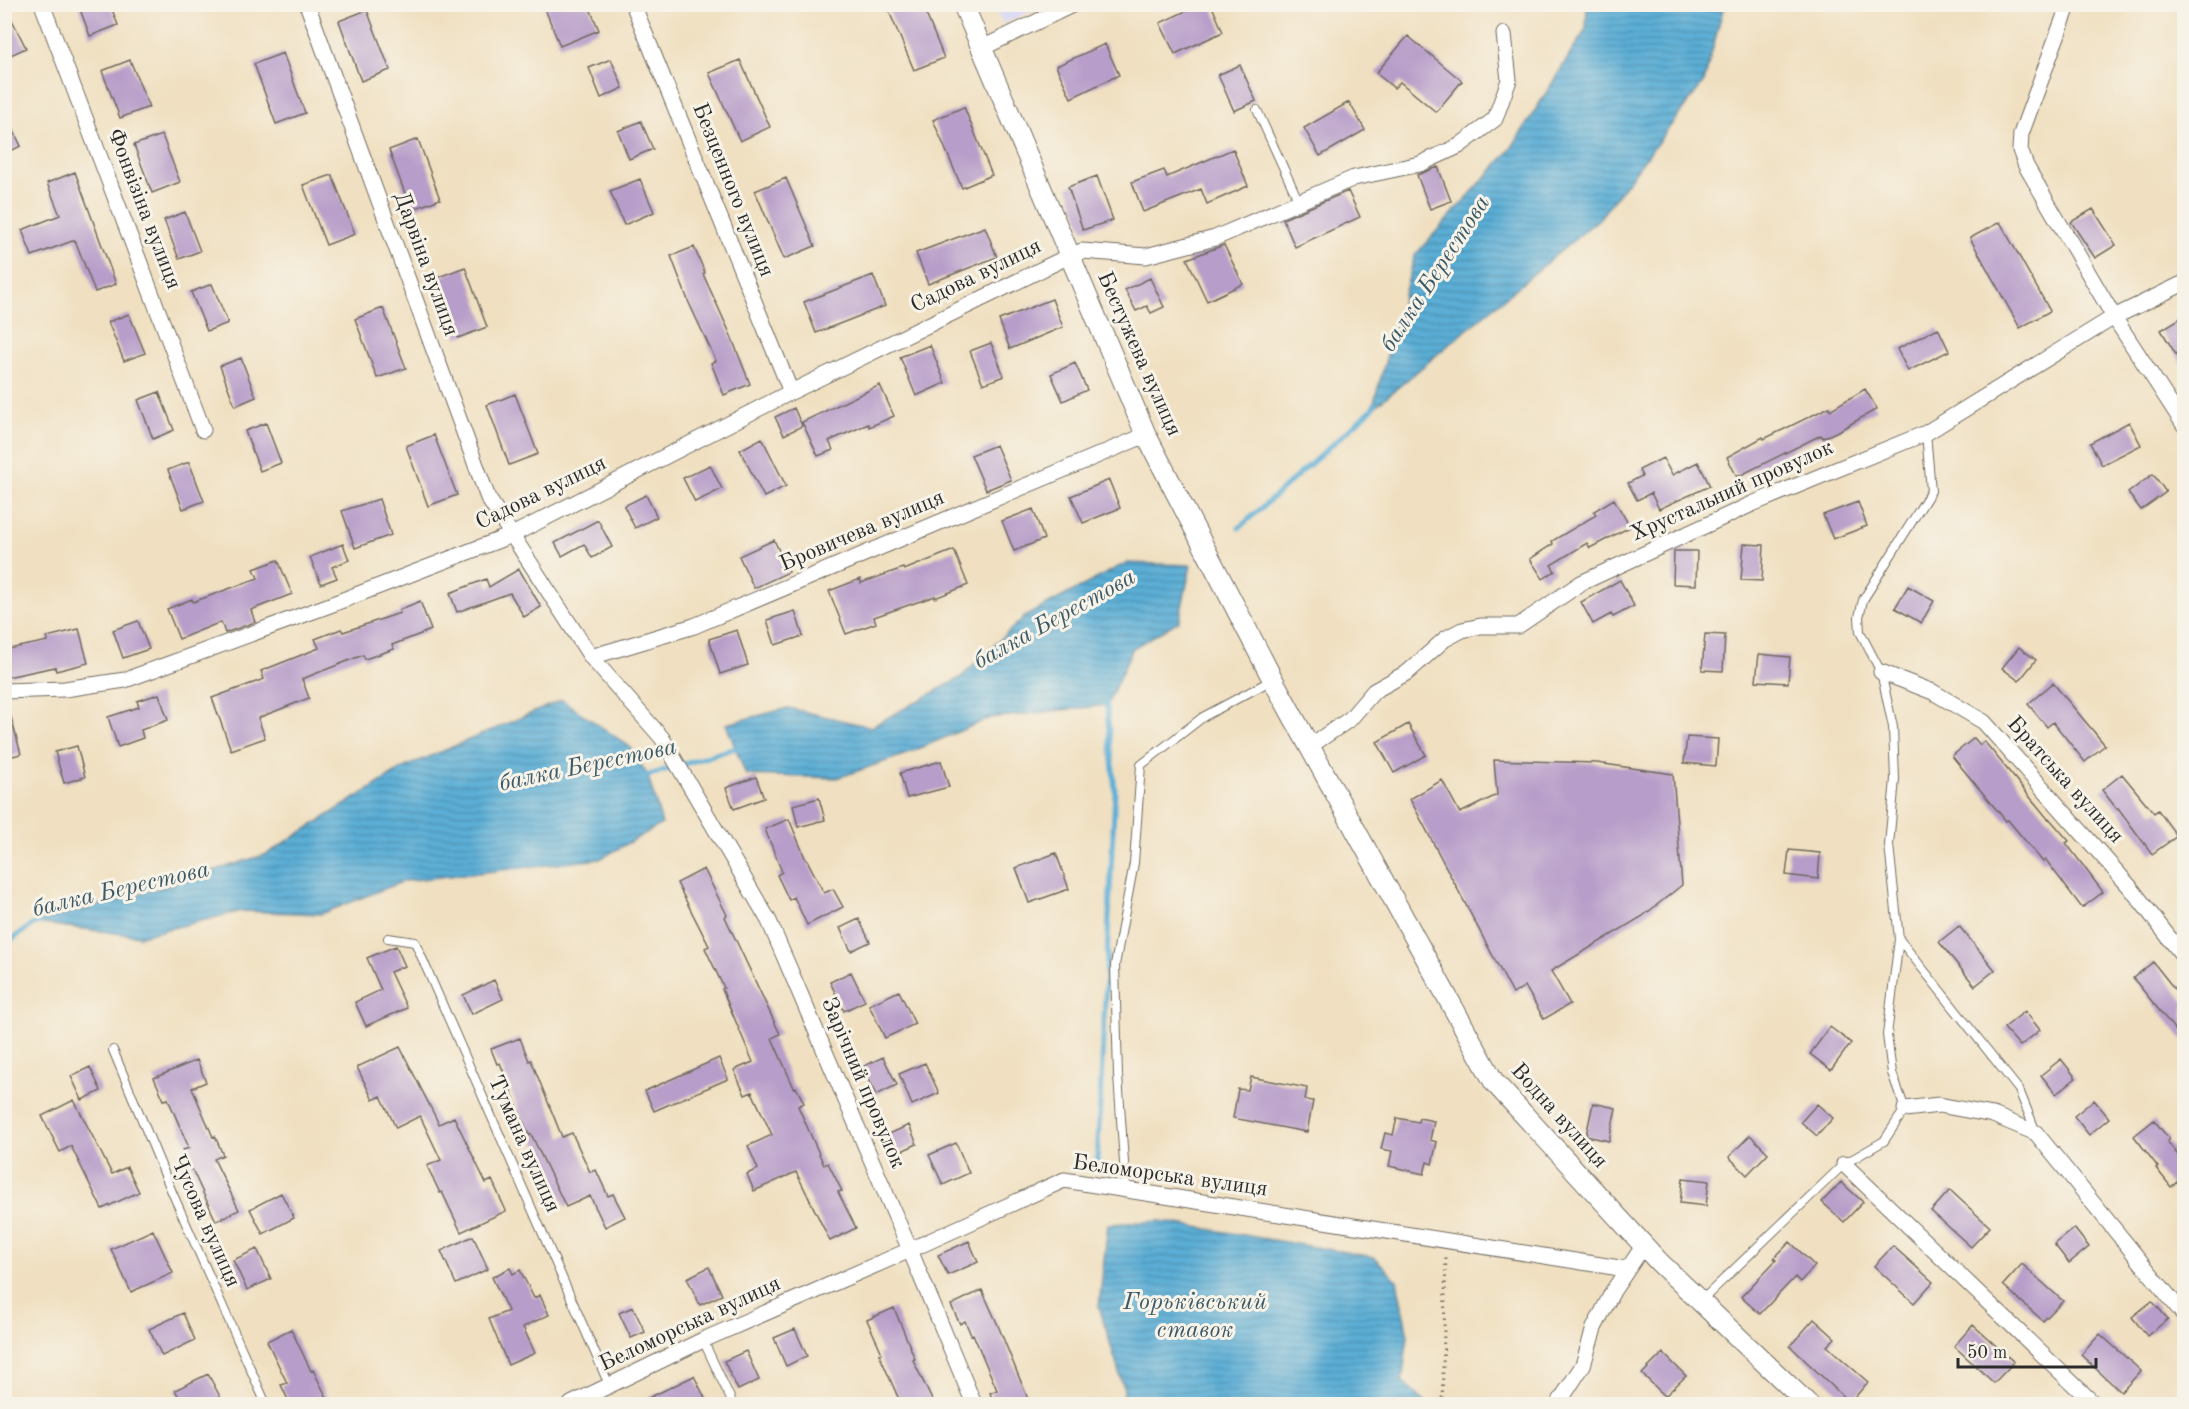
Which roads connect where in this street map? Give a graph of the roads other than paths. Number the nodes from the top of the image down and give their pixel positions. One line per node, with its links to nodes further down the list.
1 (42, 4): 16 (street, Фонвізіна вулиця)
2 (307, 4): 19 (street, Дарвіна вулиця)
3 (633, 4): 14 (street, Безценного вулиця)
4 (963, 4): 8 (street, Бестужева вулиця)
5 (1074, 4): 8 (street)
6 (2070, 4): 13 (street)
7 (1504, 34): 10 (street, Садова вулиця)
8 (982, 48): 11 (street, Бестужева вулиця)
9 (1257, 110): 10 (lane)
10 (1299, 202): 11 (street, Садова вулиця)
11 (1069, 256): 14 (street, Садова вулиця); 18 (street, Бестужева вулиця)
12 (2184, 283): 13 (street, Хрустальний провулок)
13 (2114, 317): 15 (street); 17 (street, Хрустальний провулок)
14 (791, 392): 19 (street, Садова вулиця)
15 (2184, 425)
16 (203, 430)
17 (1926, 433): 21 (lane); 25 (street, Хрустальний провулок)
18 (1146, 435): 20 (street, Бровичева вулиця); 22 (street, Бестужева вулиця)
19 (513, 535): 20 (street, Дарвіна вулиця); 23 (street, Садова вулиця)
20 (591, 657): 35 (street, Зарічний провулок)
21 (1881, 672): 27 (lane); 28 (street, Братська вулиця)
22 (1273, 680): 24 (street, Бестужева вулиця); 33 (lane)
23 (4, 691)
24 (1292, 713): 25 (street, Водна вулиця)
25 (1310, 746): 34 (street, Водна вулиця)
26 (388, 938): 40 (lane, Тумана вулиця)
27 (1899, 939): 30 (lane); 31 (lane)
28 (2184, 957)
29 (113, 1050): 41 (lane, Чусова вулиця)
30 (1905, 1109): 31 (street); 32 (lane)
31 (2036, 1133): 38 (street)
32 (1844, 1164): 37 (lane); 47 (street)
33 (1126, 1191): 35 (street, Беломорська вулиця); 36 (street, Беломорська вулиця)
34 (1644, 1245): 36 (street); 37 (street, Водна вулиця)
35 (910, 1250): 39 (street, Беломорська вулиця); 44 (street, Зарічний провулок)
36 (1626, 1269): 45 (street)
37 (1701, 1301): 46 (street, Водна вулиця)
38 (2184, 1315)
39 (703, 1340): 40 (street, Беломорська вулиця); 43 (lane)
40 (610, 1387): 42 (street, Беломорська вулиця)
41 (266, 1404)
42 (571, 1404)
43 (733, 1404)
44 (974, 1404)
45 (1558, 1404)
46 (1808, 1404)
47 (2094, 1404)

